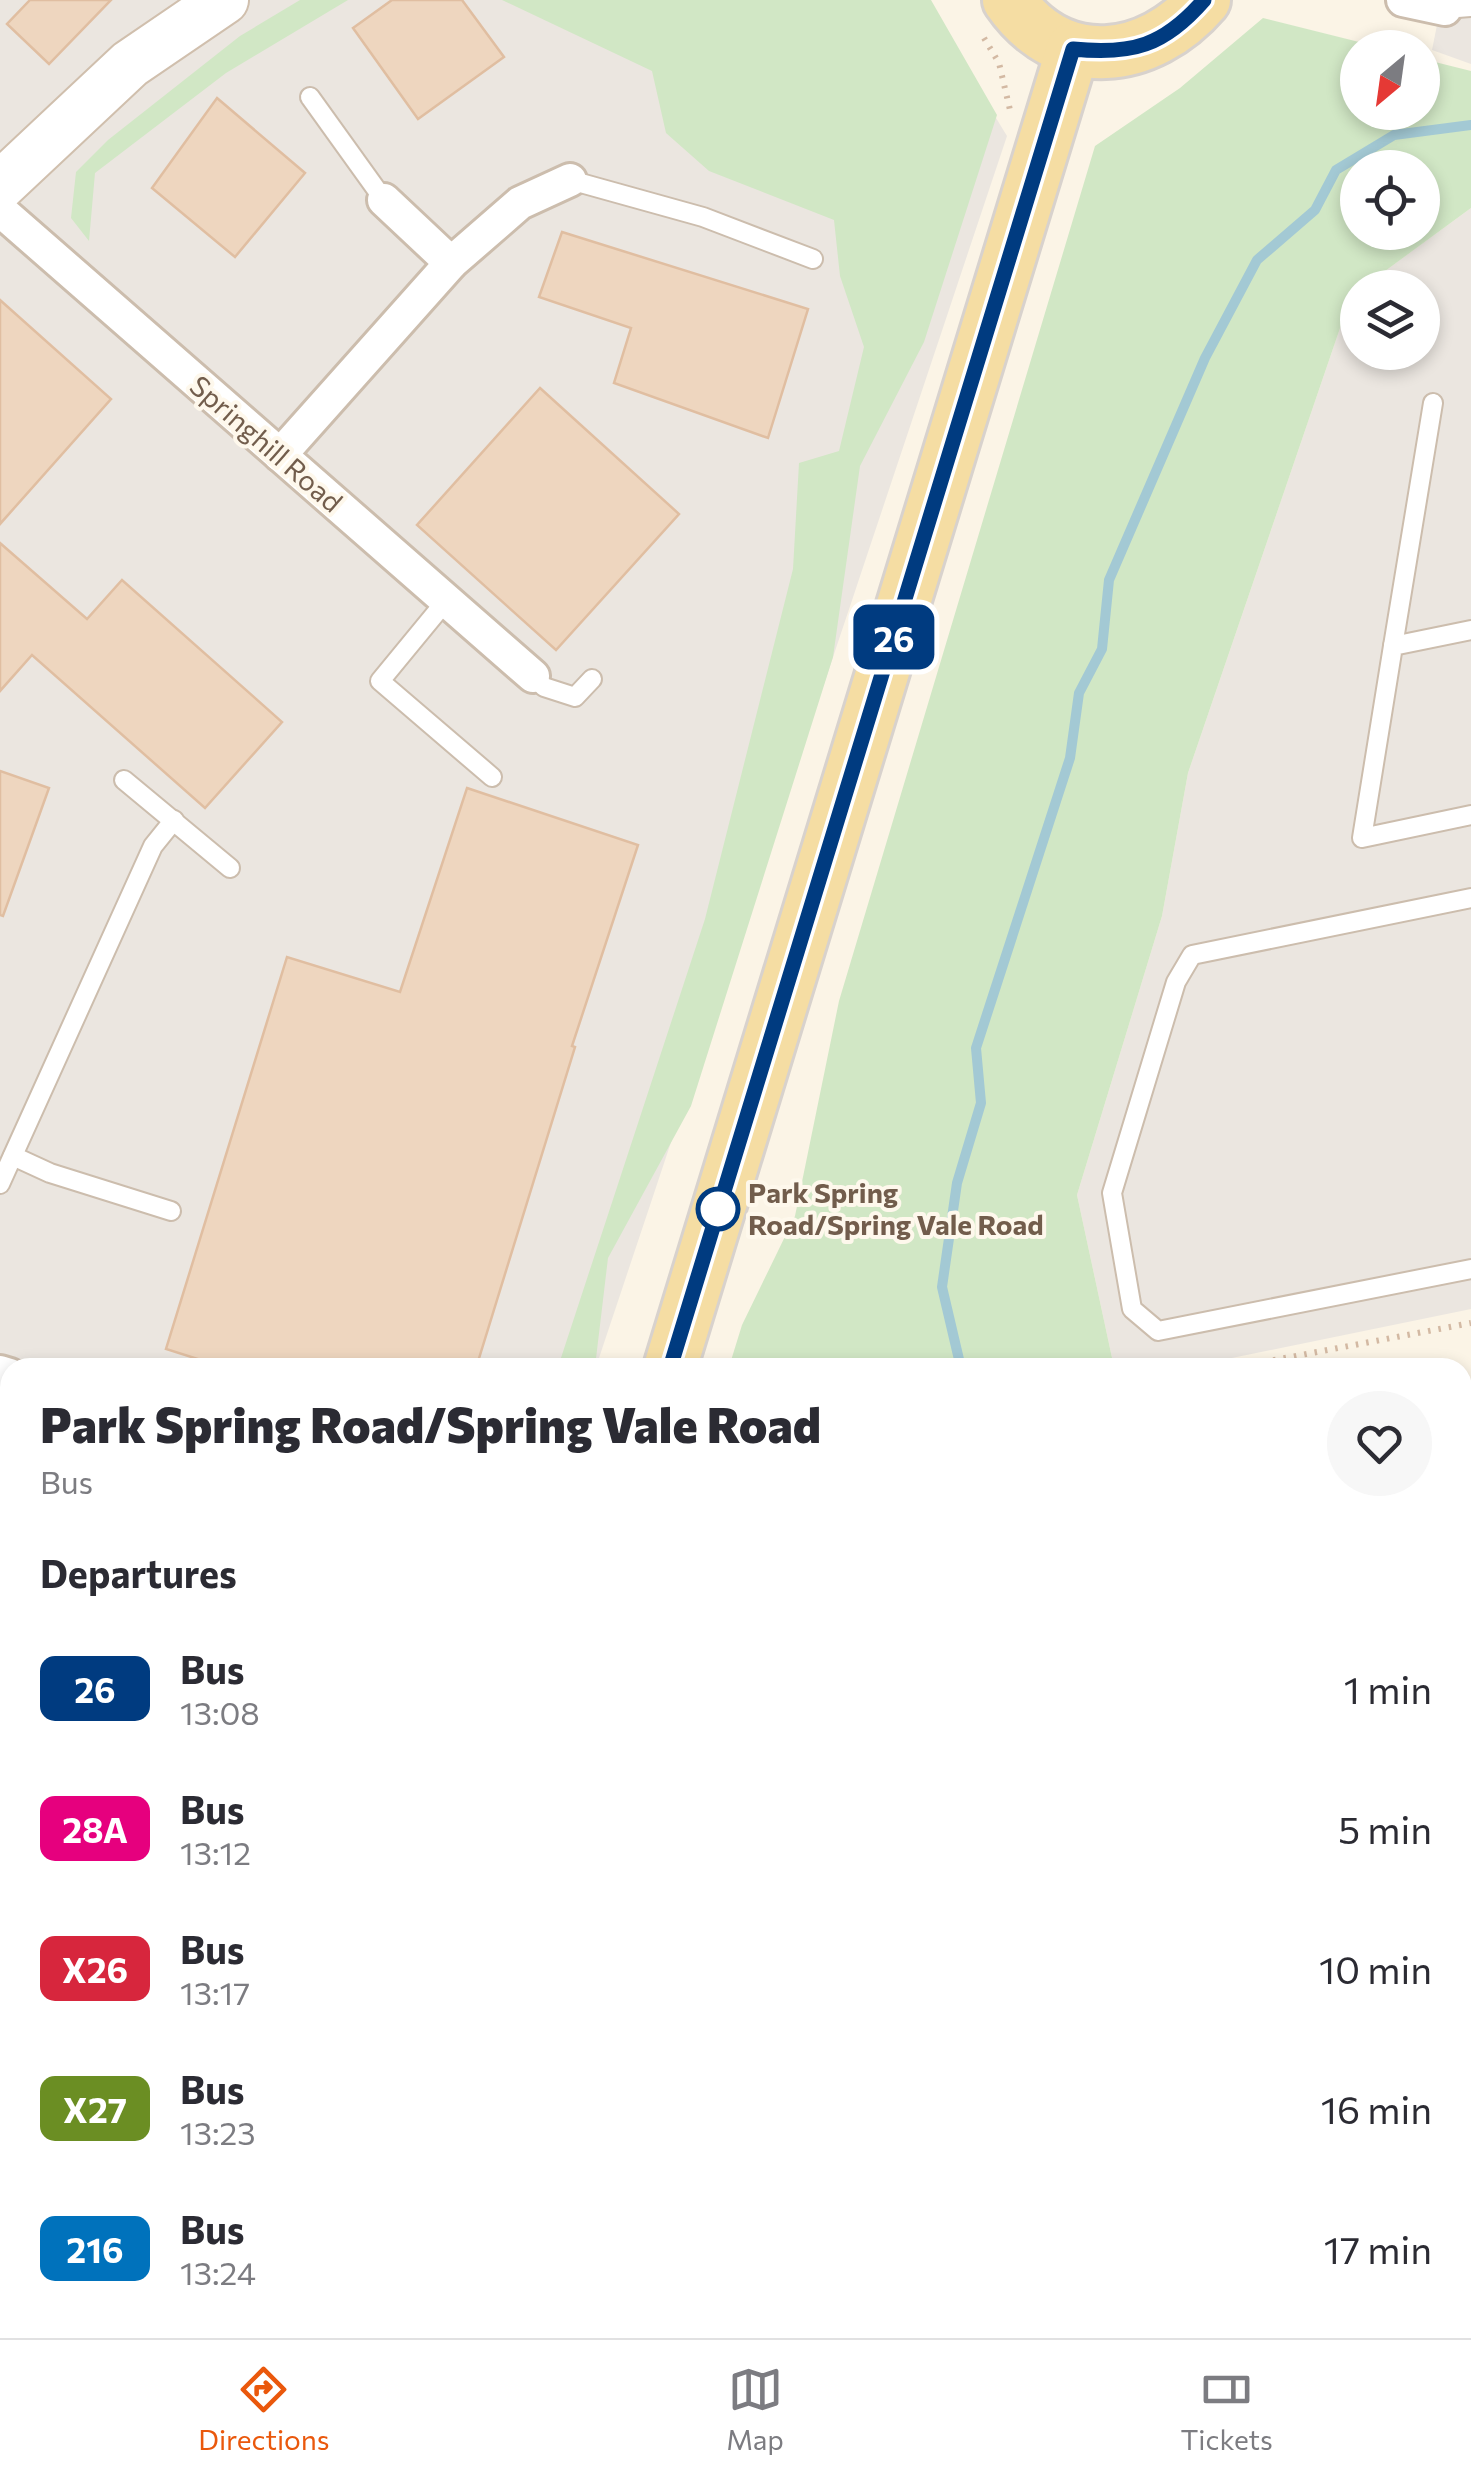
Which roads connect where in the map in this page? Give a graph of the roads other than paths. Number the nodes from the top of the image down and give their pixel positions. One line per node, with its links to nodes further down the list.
1 (224, 0): 9 (street)
2 (1204, 0): 6 (main road)
3 (1403, 0): 4 (street)
4 (1458, 8)
5 (994, 16): 6 (main road)
6 (1073, 49): 31 (main road)
7 (310, 98): 10 (lane)
8 (570, 180): 12 (lane); 13 (street)
9 (0, 186)
10 (384, 200): 13 (street)
11 (0, 210): 15 (street, Springhill Road)
12 (813, 259)
13 (451, 262): 15 (street)
14 (1433, 403): 18 (lane)
15 (280, 455): 16 (street, Springhill Road)
16 (446, 602): 19 (street, Springhill Road); 21 (lane)
17 (1471, 630): 18 (lane)
18 (1394, 646): 23 (lane)
19 (532, 676): 20 (lane)
20 (592, 679)
21 (492, 777)
22 (124, 780): 24 (lane)
23 (1471, 815)
24 (174, 820): 25 (lane); 27 (lane)
25 (230, 868)
26 (1471, 898): 30 (lane)
27 (13, 1156): 28 (lane); 29 (lane)
28 (0, 1184)
29 (171, 1211)
30 (1471, 1268)
31 (673, 1358)

